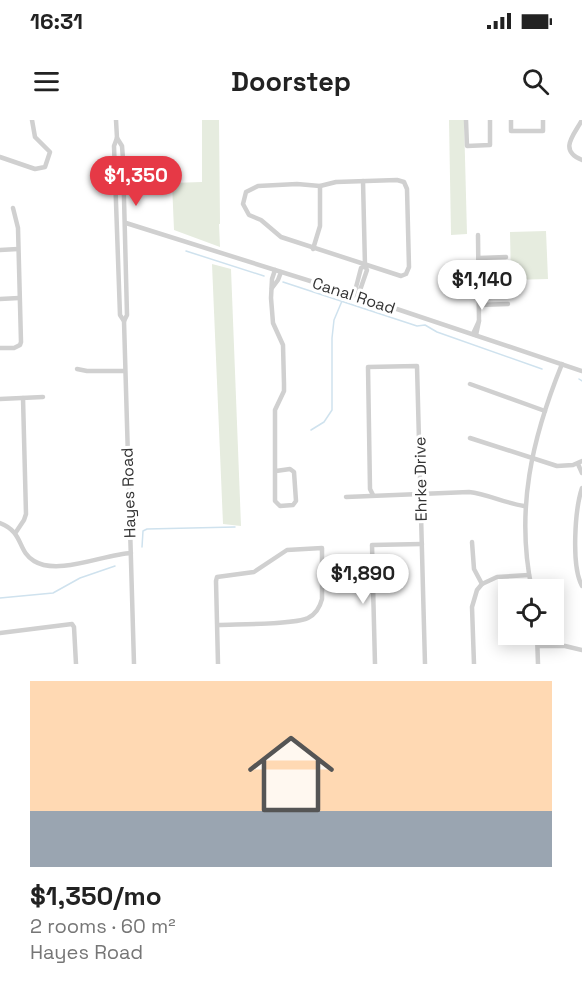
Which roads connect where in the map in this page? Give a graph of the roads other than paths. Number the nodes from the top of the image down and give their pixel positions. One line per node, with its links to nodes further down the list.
1 (32, 120): 9 (street)
2 (116, 120): 8 (street, Hayes Road)
3 (466, 120): 4 (street)
4 (490, 120)
5 (511, 120): 6 (street)
6 (543, 120)
7 (582, 120): 10 (street)
8 (117, 138): 13 (street, Hayes Road); 14 (street, Hayes Road)
9 (0, 157)
10 (582, 160)
11 (363, 181): 12 (street); 25 (street); 25 (street)
12 (320, 186): 19 (street); 19 (street)
13 (114, 191): 14 (street); 21 (street, Hayes Road)
14 (125, 192): 16 (street, Hayes Road)
15 (14, 208): 18 (street)
16 (126, 223): 24 (street, Hayes Road); 26 (street, Canal Road)
17 (478, 236): 23 (street)
18 (18, 249): 20 (street); 29 (street)
19 (314, 249): 25 (street)
20 (0, 250)
21 (117, 257): 24 (street); 32 (street, Hayes Road)
22 (507, 257): 23 (street)
23 (478, 258): 31 (street)
24 (127, 260): 32 (street, Hayes Road)
25 (365, 266): 27 (street)
26 (278, 271): 27 (street, Canal Road); 47 (street)
27 (356, 295): 33 (street, Canal Road)
28 (0, 298): 29 (street)
29 (19, 298): 34 (street)
30 (508, 304): 31 (street)
31 (480, 305): 33 (street)
32 (124, 321): 38 (street, Hayes Road)
33 (475, 335): 35 (street, Canal Road)
34 (0, 348)
35 (562, 364): 37 (street, Canal Road); 43 (street)
36 (77, 369): 38 (street)
37 (582, 370)
38 (124, 371): 58 (street, Hayes Road)
39 (470, 384): 43 (street)
40 (23, 398): 41 (street); 42 (street); 55 (street)
41 (44, 398)
42 (0, 399)
43 (545, 411): 45 (street)
44 (470, 438): 45 (street)
45 (532, 458): 46 (street); 53 (street)
46 (580, 462): 48 (street)
47 (276, 471): 47 (street)
48 (582, 472)
49 (582, 488): 62 (street)
50 (373, 495): 51 (street); 51 (street, Ehrke Drive); 52 (street)
51 (421, 495): 53 (street); 57 (street, Ehrke Drive)
52 (346, 497)
53 (524, 506): 59 (street)
54 (0, 523): 55 (street)
55 (16, 532): 58 (street)
56 (472, 542): 61 (street)
57 (422, 544): 70 (street); 71 (street, Ehrke Drive)
58 (131, 553): 68 (street, Hayes Road)
59 (529, 575): 60 (street); 61 (street)
60 (530, 579)
61 (482, 584): 72 (street)
62 (582, 586)
63 (217, 625): 63 (street); 69 (street)
64 (0, 633): 67 (street)
65 (538, 646): 66 (street); 73 (street)
66 (582, 650)
67 (76, 664)
68 (135, 664)
69 (218, 664)
70 (375, 664)
71 (425, 664)
72 (474, 664)
73 (538, 664)

